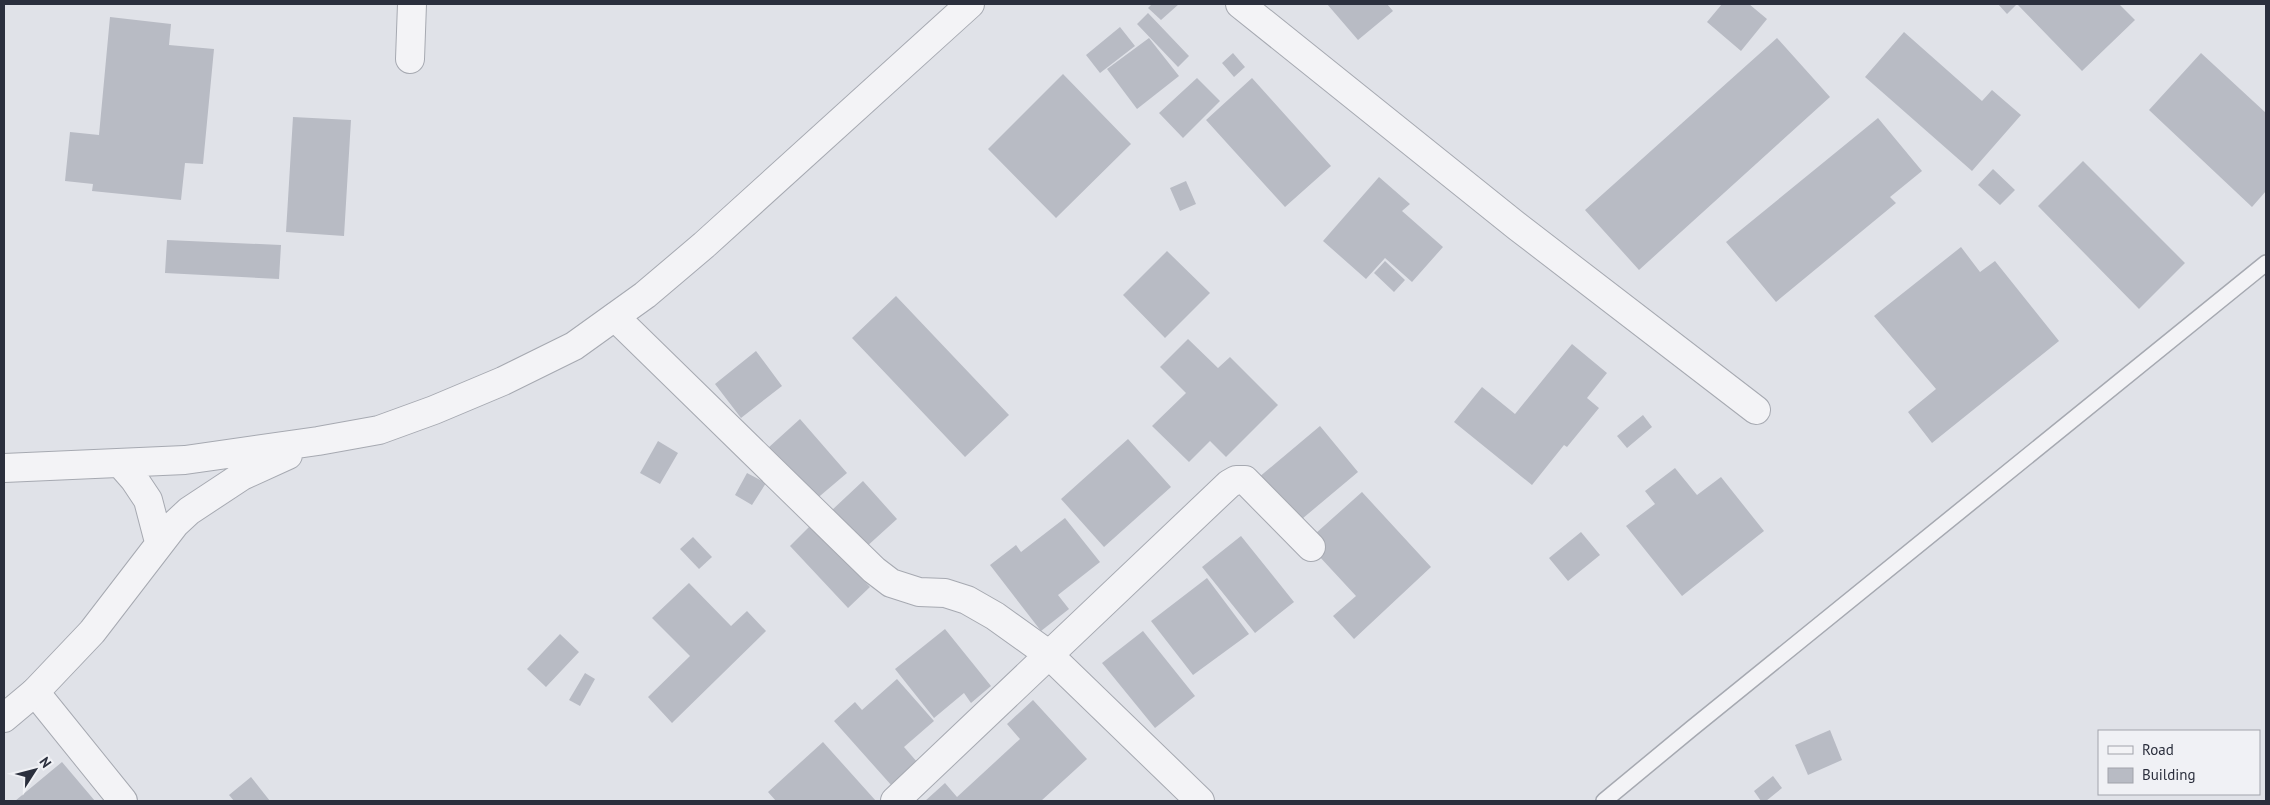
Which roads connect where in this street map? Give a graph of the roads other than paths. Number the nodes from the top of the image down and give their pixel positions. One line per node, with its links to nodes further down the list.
1 (412, 4): 4 (street)
2 (970, 4): 6 (street)
3 (1240, 4): 7 (street)
4 (410, 59)
5 (2266, 263): 21 (lane)
6 (615, 317): 8 (street); 13 (street)
7 (1756, 410)
8 (318, 441): 9 (street); 11 (street)
9 (120, 463): 10 (street); 11 (street)
10 (4, 468)
11 (159, 542): 14 (street)
12 (1311, 547): 13 (street)
13 (1048, 654): 16 (street); 18 (street)
14 (35, 692): 15 (street); 17 (street)
15 (4, 718)
16 (1172, 774): 19 (street); 20 (street)
17 (123, 801)
18 (895, 801)
19 (1173, 801)
20 (1200, 801)
21 (1604, 801)

